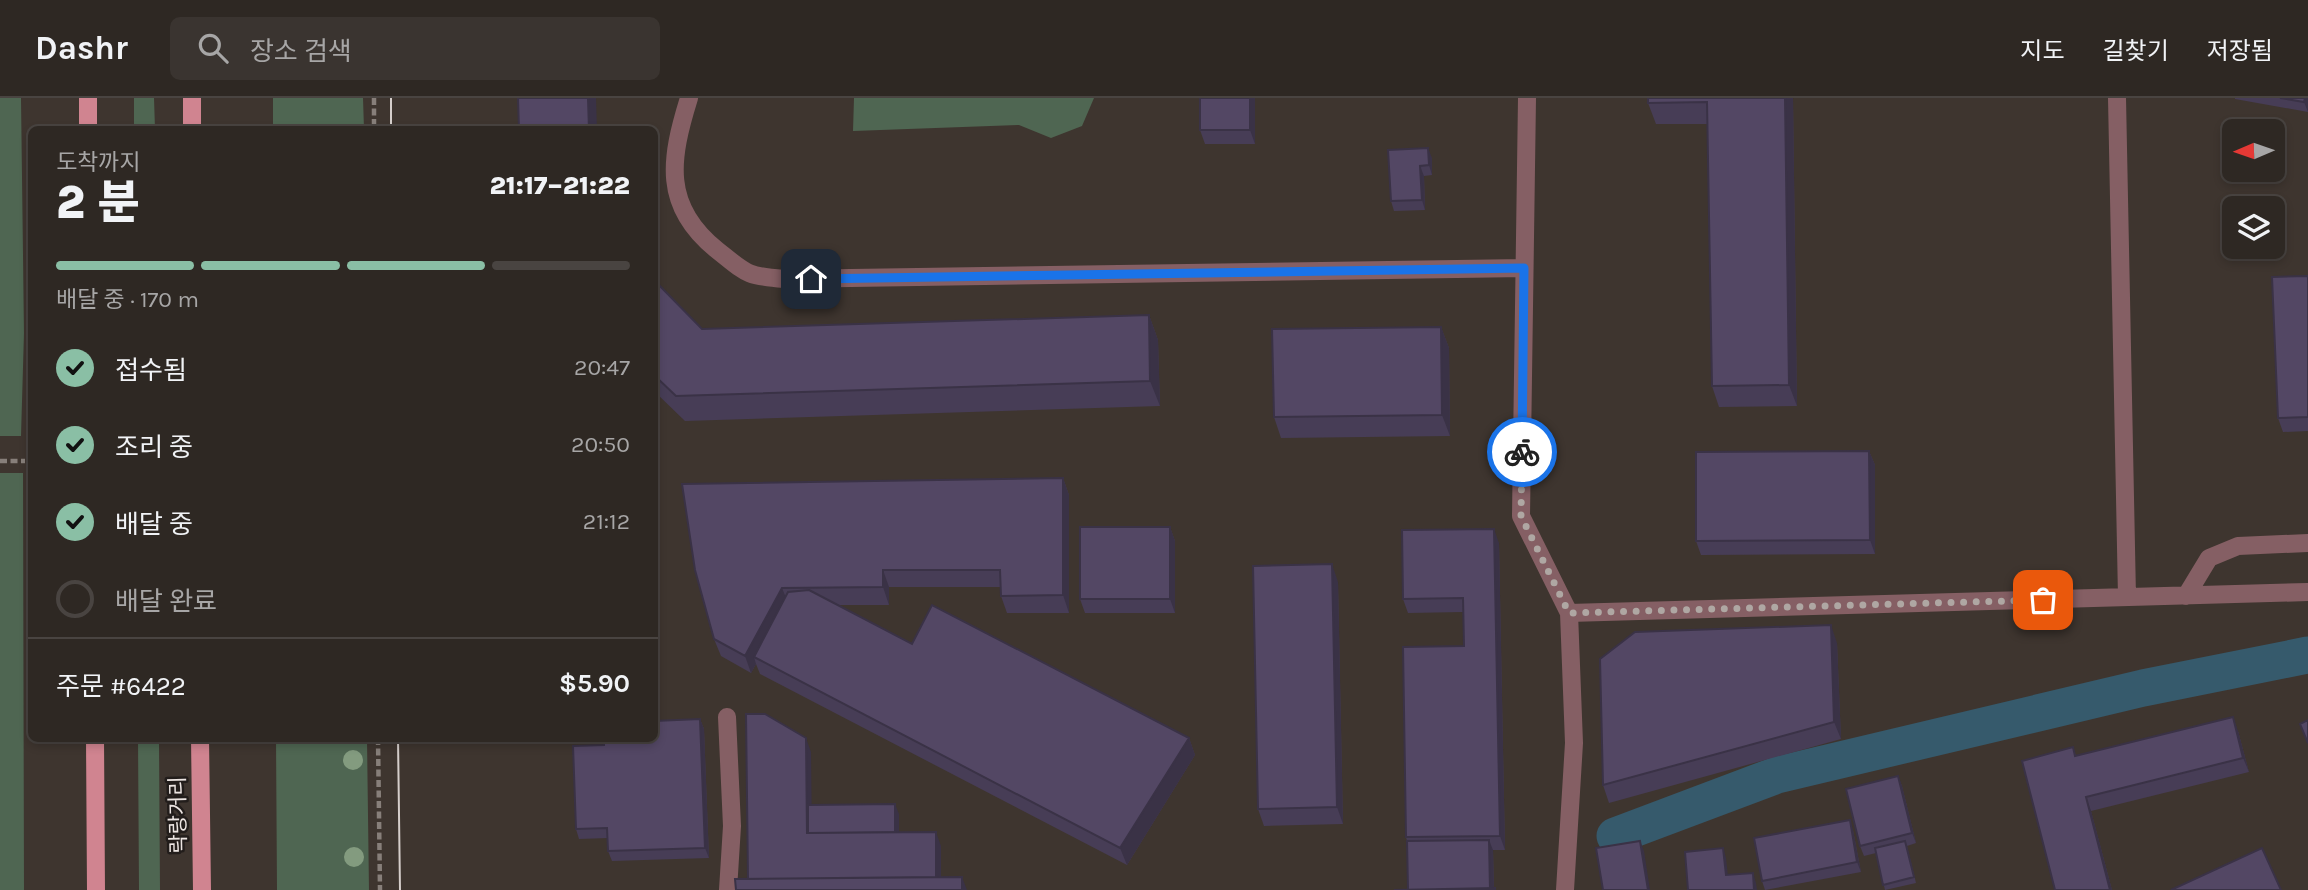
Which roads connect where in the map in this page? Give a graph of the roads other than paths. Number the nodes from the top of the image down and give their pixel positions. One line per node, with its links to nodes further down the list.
1 (88, 98): 6 (main road)
2 (192, 98): 7 (main road)
3 (689, 98): 8 (street)
4 (1527, 98): 8 (street)
5 (2118, 98): 12 (street)
6 (88, 126)
7 (192, 126)
8 (1524, 268): 13 (street)
9 (2308, 542): 11 (street)
10 (2308, 592): 11 (street)
11 (2186, 596): 12 (street)
12 (2127, 597): 13 (street)
13 (1569, 613): 20 (street)
14 (727, 717): 19 (street)
15 (95, 742): 17 (main road)
16 (200, 742): 18 (main road, 락랑거리)
17 (96, 890)
18 (202, 890)
19 (727, 890)
20 (1565, 890)

